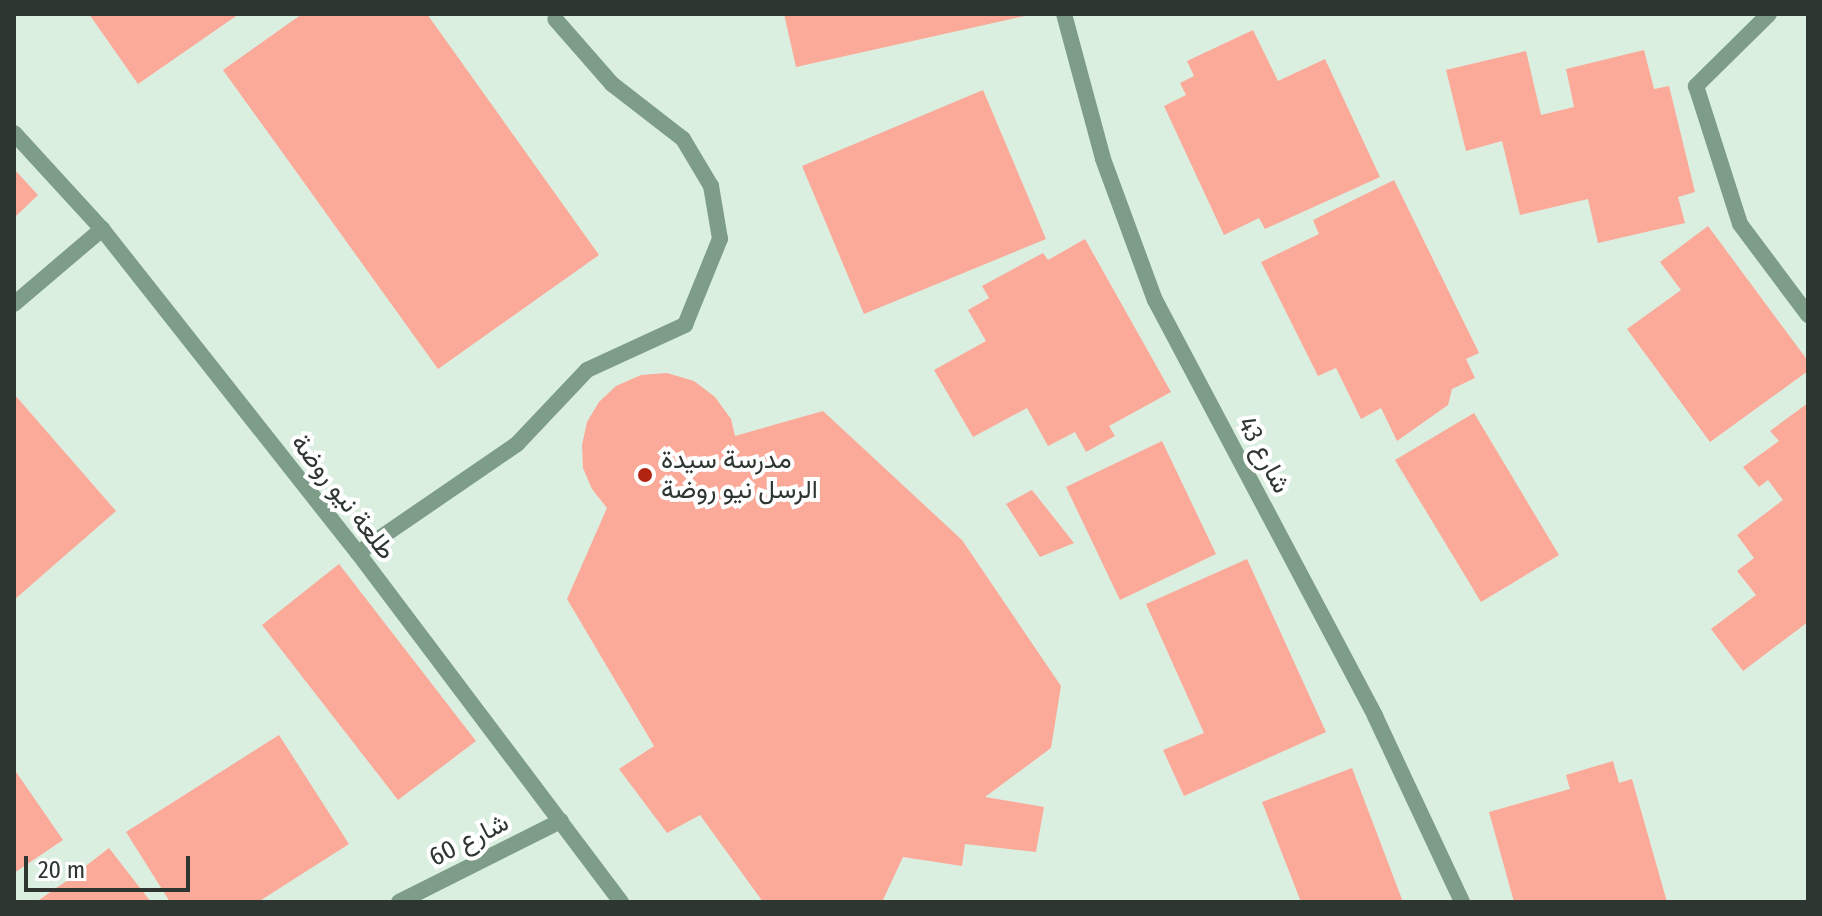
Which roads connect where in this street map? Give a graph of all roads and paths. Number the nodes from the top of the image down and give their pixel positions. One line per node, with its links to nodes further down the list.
1 (1769, 14): 7 (street)
2 (1066, 15): 12 (street, شارع 43)
3 (555, 19): 8 (street)
4 (14, 133): 5 (street, طلعة نيو روضة)
5 (102, 229): 6 (street); 8 (street, طلعة نيو روضة)
6 (14, 304)
7 (1808, 315)
8 (358, 553): 9 (street, طلعة نيو روضة)
9 (561, 821): 10 (street, شارع 60); 11 (street, طلعة نيو روضة)
10 (399, 902)
11 (621, 902)
12 (1462, 902)

